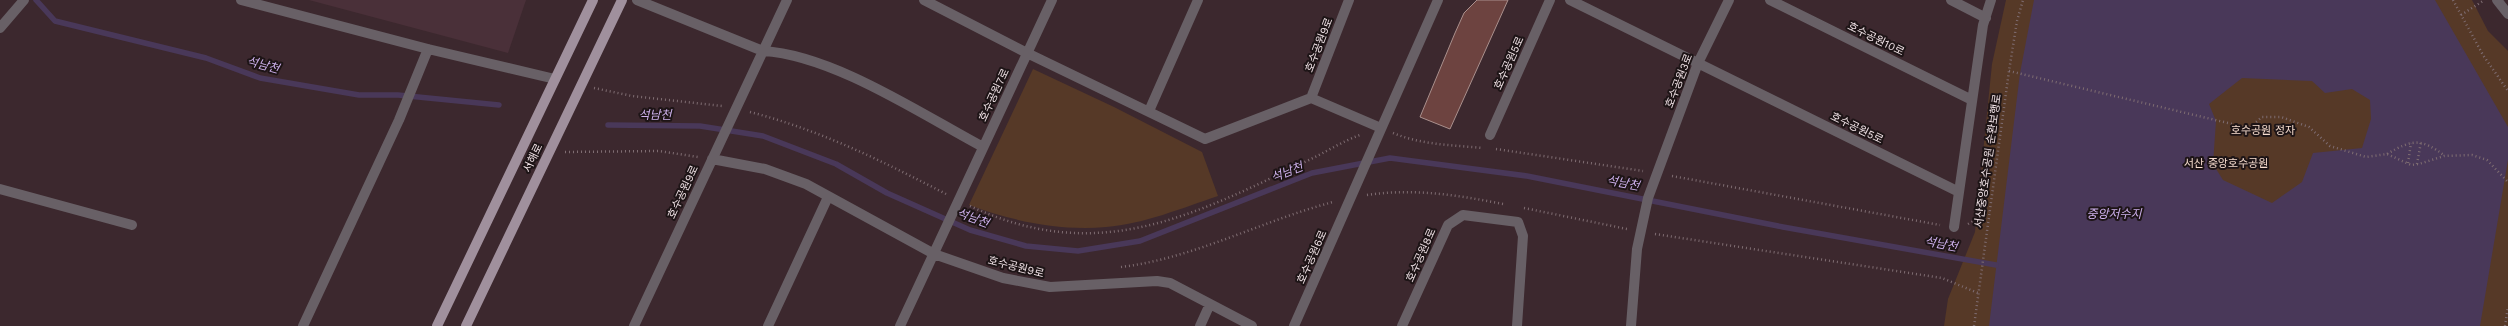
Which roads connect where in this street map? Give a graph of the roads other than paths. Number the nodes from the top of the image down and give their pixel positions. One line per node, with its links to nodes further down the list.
1 (24, 0): 21 (street)
2 (241, 0): 22 (street)
3 (593, 0): 26 (main road, 서해로)
4 (622, 0): 43 (main road, 서해로)
5 (637, 0): 23 (street)
6 (787, 0): 23 (street)
7 (924, 0): 24 (street)
8 (1052, 0): 24 (street, 호수공원7로)
9 (1198, 0): 29 (street)
10 (1349, 0): 27 (street, 호수공원9로)
11 (1438, 0): 30 (street)
12 (1550, 0): 31 (street, 호수공원5로)
13 (1570, 0): 25 (street, 호수공원5로)
14 (1729, 0): 25 (street, 호수공원3로)
15 (1770, 0): 28 (street, 호수공원10로)
16 (1951, 0): 20 (street)
17 (1991, 0): 20 (street)
18 (2497, 0): 19 (street)
19 (2508, 14)
20 (1986, 18): 28 (street)
21 (0, 28)
22 (428, 49): 26 (street); 41 (street)
23 (762, 51): 32 (street); 33 (street)
24 (1027, 53): 29 (street); 32 (street, 호수공원7로)
25 (1698, 63): 35 (street, 호수공원5로); 52 (street, 호수공원3로)
26 (555, 79): 42 (main road, 서해로)
27 (1312, 98): 29 (street); 30 (street)
28 (1972, 100): 35 (street)
29 (1149, 111)
30 (1381, 128): 49 (street, 호수공원6로)
31 (1490, 135)
32 (983, 147): 39 (street, 호수공원7로)
33 (712, 159): 36 (street, 호수공원9로); 44 (street, 호수공원9로)
34 (0, 189): 37 (street)
35 (1959, 192): 38 (street)
36 (828, 197): 39 (street, 호수공원9로); 45 (street)
37 (132, 225)
38 (1954, 227)
39 (934, 254): 40 (street, 호수공원9로); 46 (street)
40 (1210, 304): 47 (street); 48 (street, 호수공원9로)
41 (303, 326)
42 (437, 326)
43 (466, 326)
44 (634, 326)
45 (768, 326)
46 (900, 326)
47 (1200, 326)
48 (1252, 326)
49 (1294, 326)
50 (1402, 326): 51 (street, 호수공원8로)
51 (1517, 326)
52 (1630, 326)

